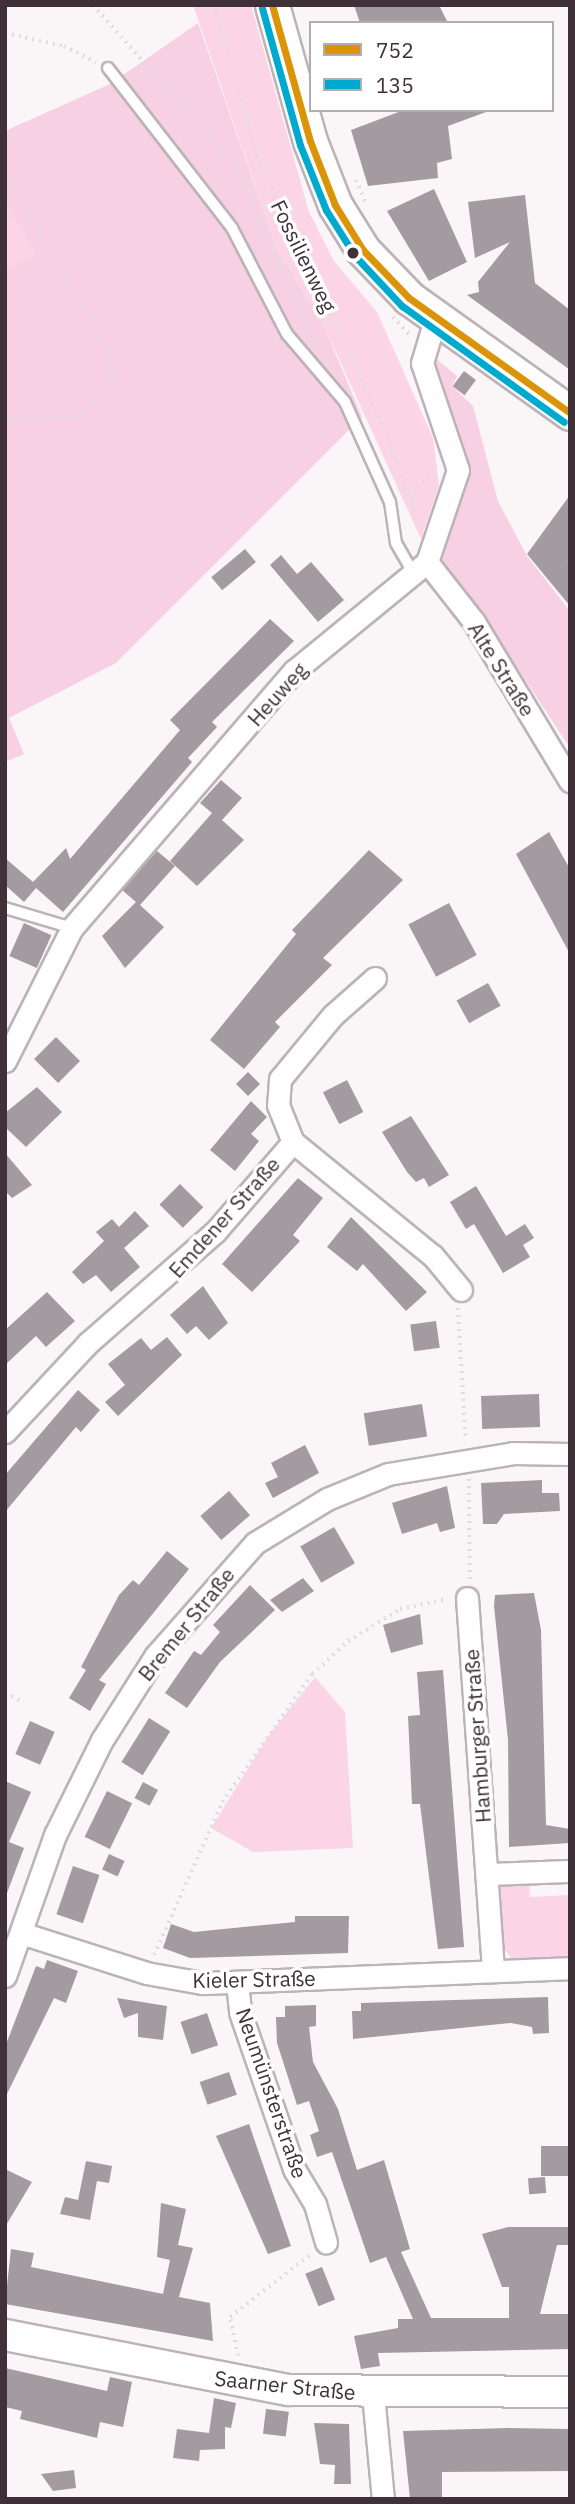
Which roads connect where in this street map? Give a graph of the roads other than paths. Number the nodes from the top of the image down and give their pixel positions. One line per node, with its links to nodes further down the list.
1 (272, 5): 3 (main road)
2 (108, 68): 5 (lane)
3 (436, 316): 4 (main road); 5 (street)
4 (570, 413)
5 (420, 567): 6 (street, Alte Straße); 8 (street, Heuweg)
6 (570, 781)
7 (5, 908): 8 (lane)
8 (72, 928): 10 (street, Heuweg)
9 (375, 978): 11 (street, Emdener Straße)
10 (5, 1061)
11 (293, 1142): 12 (street); 13 (street, Emdener Straße)
12 (460, 1290)
13 (5, 1432)
14 (570, 1454): 18 (street, Bremer Straße)
15 (467, 1598): 17 (street, Hamburger Straße)
16 (570, 1871): 17 (street)
17 (487, 1874): 20 (street)
18 (21, 1933): 21 (street, Bremer Straße); 22 (street, Kieler Straße)
19 (570, 1968): 20 (street, Kieler Straße)
20 (494, 1971): 22 (street, Kieler Straße)
21 (5, 1976)
22 (237, 1982): 23 (street, Neumünsterstraße)
23 (326, 2242)
24 (5, 2335): 26 (main road, Saarner Straße)
25 (570, 2392): 26 (main road, Saarner Straße)
26 (373, 2394): 27 (street)
27 (383, 2499)

